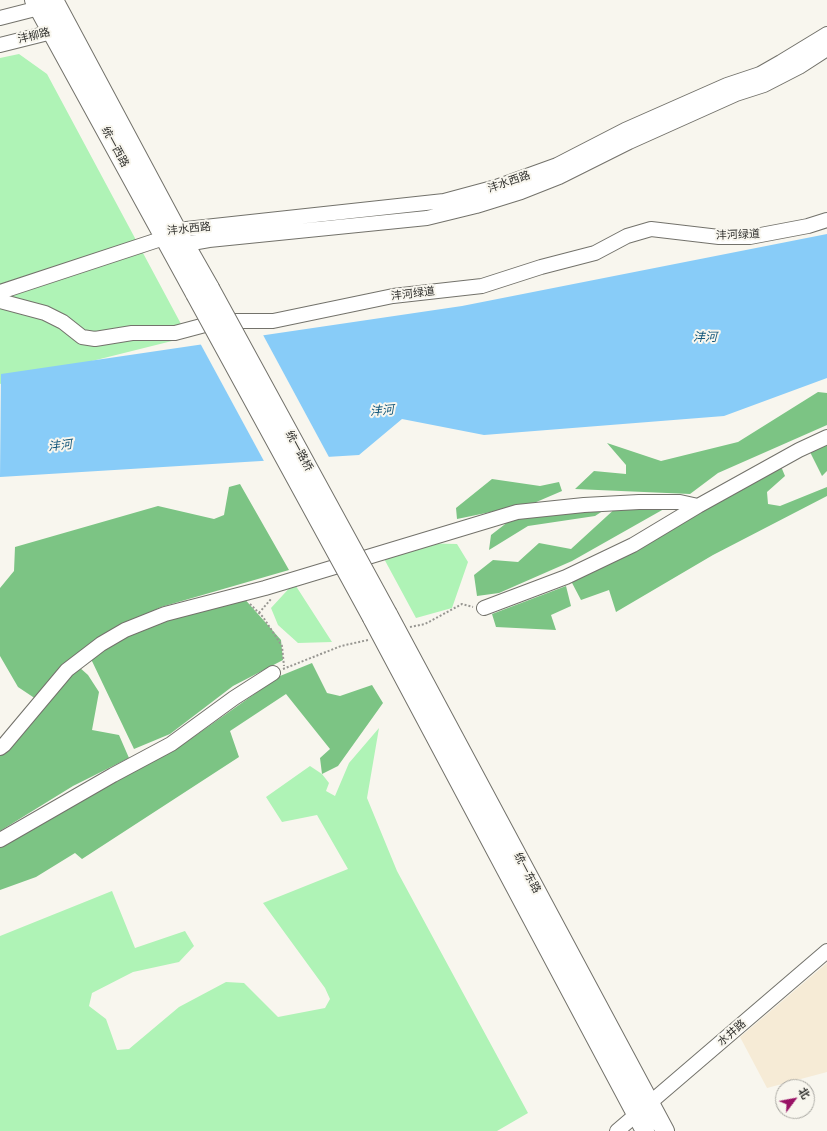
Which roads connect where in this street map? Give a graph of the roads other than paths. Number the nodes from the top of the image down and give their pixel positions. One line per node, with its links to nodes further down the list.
1 (46, 3): 2 (street); 3 (main road, 统一西路)
2 (0, 18)
3 (60, 30): 5 (street, 沣柳路); 8 (main road, 统一西路)
4 (827, 34): 8 (street, 沣水西路)
5 (0, 45)
6 (827, 49): 8 (street, 沣水西路)
7 (827, 220): 11 (street, 沣河绿道)
8 (171, 238): 9 (main road, 统一西路); 10 (street)
9 (203, 291): 15 (main road, 统一路桥, bridge)
10 (0, 292)
11 (0, 301)
12 (827, 437): 13 (street)
13 (698, 506): 14 (street); 17 (street)
14 (484, 608)
15 (380, 616): 20 (main road, 统一东路)
16 (278, 671): 18 (street)
17 (0, 748)
18 (0, 840)
19 (827, 951): 20 (street, 水井路)
20 (643, 1109): 21 (street, 水井路); 22 (main road, 统一东路); 23 (main road, 统一东路)
21 (618, 1131)
22 (645, 1131)
23 (665, 1131)

